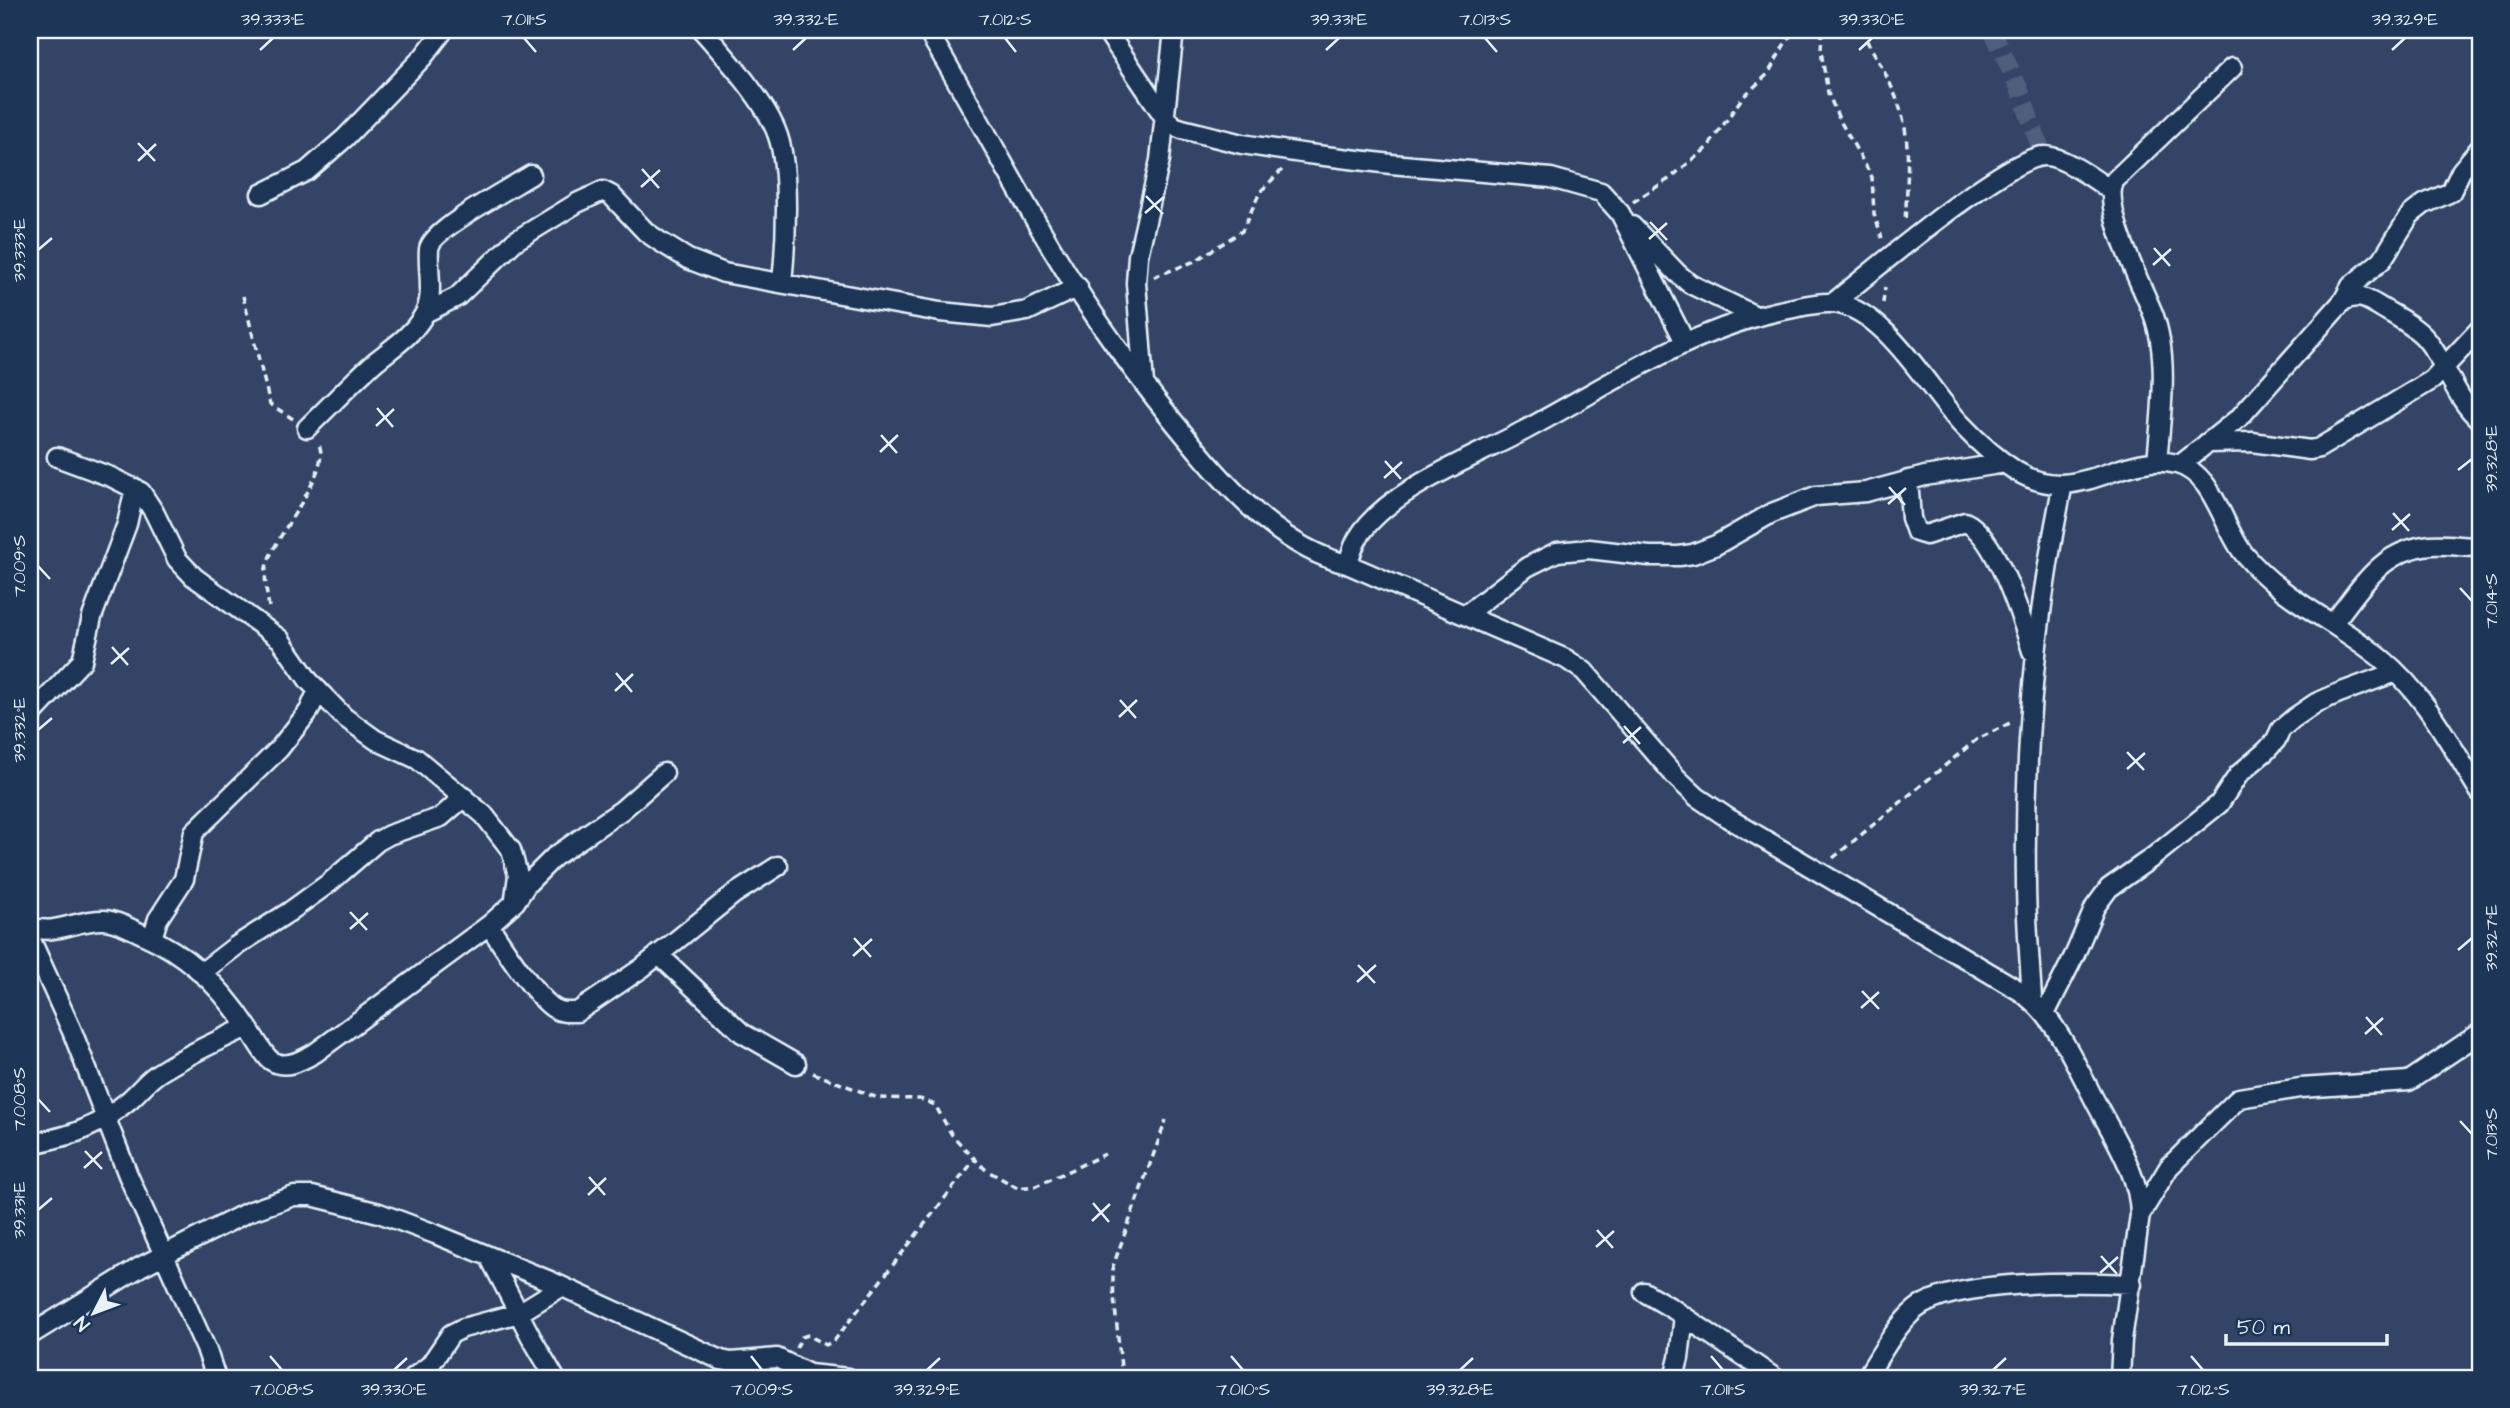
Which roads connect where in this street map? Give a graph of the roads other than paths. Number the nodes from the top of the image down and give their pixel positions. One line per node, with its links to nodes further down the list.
1 (444, 30): 11 (street)
2 (702, 30): 13 (street)
3 (927, 30): 14 (street)
4 (1106, 30): 7 (street)
5 (1174, 30): 7 (street)
6 (2232, 68): 10 (street)
7 (1165, 118): 12 (street); 22 (street)
8 (2480, 148): 15 (street)
9 (531, 175): 17 (street)
10 (2110, 190): 16 (street); 27 (street)
11 (261, 194)
12 (1619, 212): 18 (street); 20 (street)
13 (782, 282): 14 (street); 17 (street)
14 (1078, 287): 22 (street)
15 (2343, 301): 21 (street); 25 (street)
16 (1833, 303): 18 (street); 28 (street)
17 (425, 313): 24 (street)
18 (1754, 316): 20 (street)
19 (2480, 329): 21 (street)
20 (1685, 342): 34 (street)
21 (2444, 368): 23 (street); 25 (street)
22 (1144, 384): 34 (street)
23 (2480, 420)
24 (307, 428)
25 (2207, 443): 29 (street)
26 (57, 457): 32 (street)
27 (2157, 461): 29 (street); 31 (street)
28 (2005, 463): 30 (street); 31 (street)
29 (2180, 465): 36 (street)
30 (1908, 480): 35 (street); 37 (street)
31 (2063, 484): 37 (street)
32 (135, 488): 39 (street); 40 (street)
33 (2480, 547): 36 (street)
34 (1347, 564): 35 (street)
35 (1465, 615): 52 (street)
36 (2333, 623): 38 (street)
37 (2035, 657): 52 (street)
38 (2396, 672): 42 (street); 53 (street)
39 (318, 690): 43 (street); 49 (street)
40 (30, 716)
41 (664, 773): 45 (street)
42 (2480, 792)
43 (464, 797): 45 (street); 51 (street)
44 (778, 866): 50 (street)
45 (515, 902): 46 (street)
46 (489, 925): 50 (street); 54 (street)
47 (30, 927): 49 (street)
48 (30, 938): 57 (street)
49 (152, 938): 51 (street)
50 (658, 954): 56 (street)
51 (201, 973): 54 (street)
52 (2032, 1000): 53 (street)
53 (2045, 1014): 59 (street)
54 (247, 1027): 57 (street)
55 (2480, 1033): 59 (street)
56 (796, 1064)
57 (107, 1116): 58 (street); 60 (street)
58 (30, 1144)
59 (2140, 1215): 62 (street)
60 (165, 1254): 61 (street); 67 (street); 69 (street)
61 (489, 1256): 63 (street); 65 (street)
62 (2132, 1284): 68 (street); 75 (street)
63 (561, 1287): 65 (street); 72 (street)
64 (1644, 1292): 66 (street)
65 (519, 1313): 70 (street); 71 (street)
66 (1684, 1316): 73 (street); 74 (street)
67 (30, 1335)
68 (2119, 1377)
69 (216, 1378)
70 (413, 1378)
71 (555, 1378)
72 (848, 1378)
73 (1674, 1378)
74 (1775, 1378)
75 (1866, 1378)

